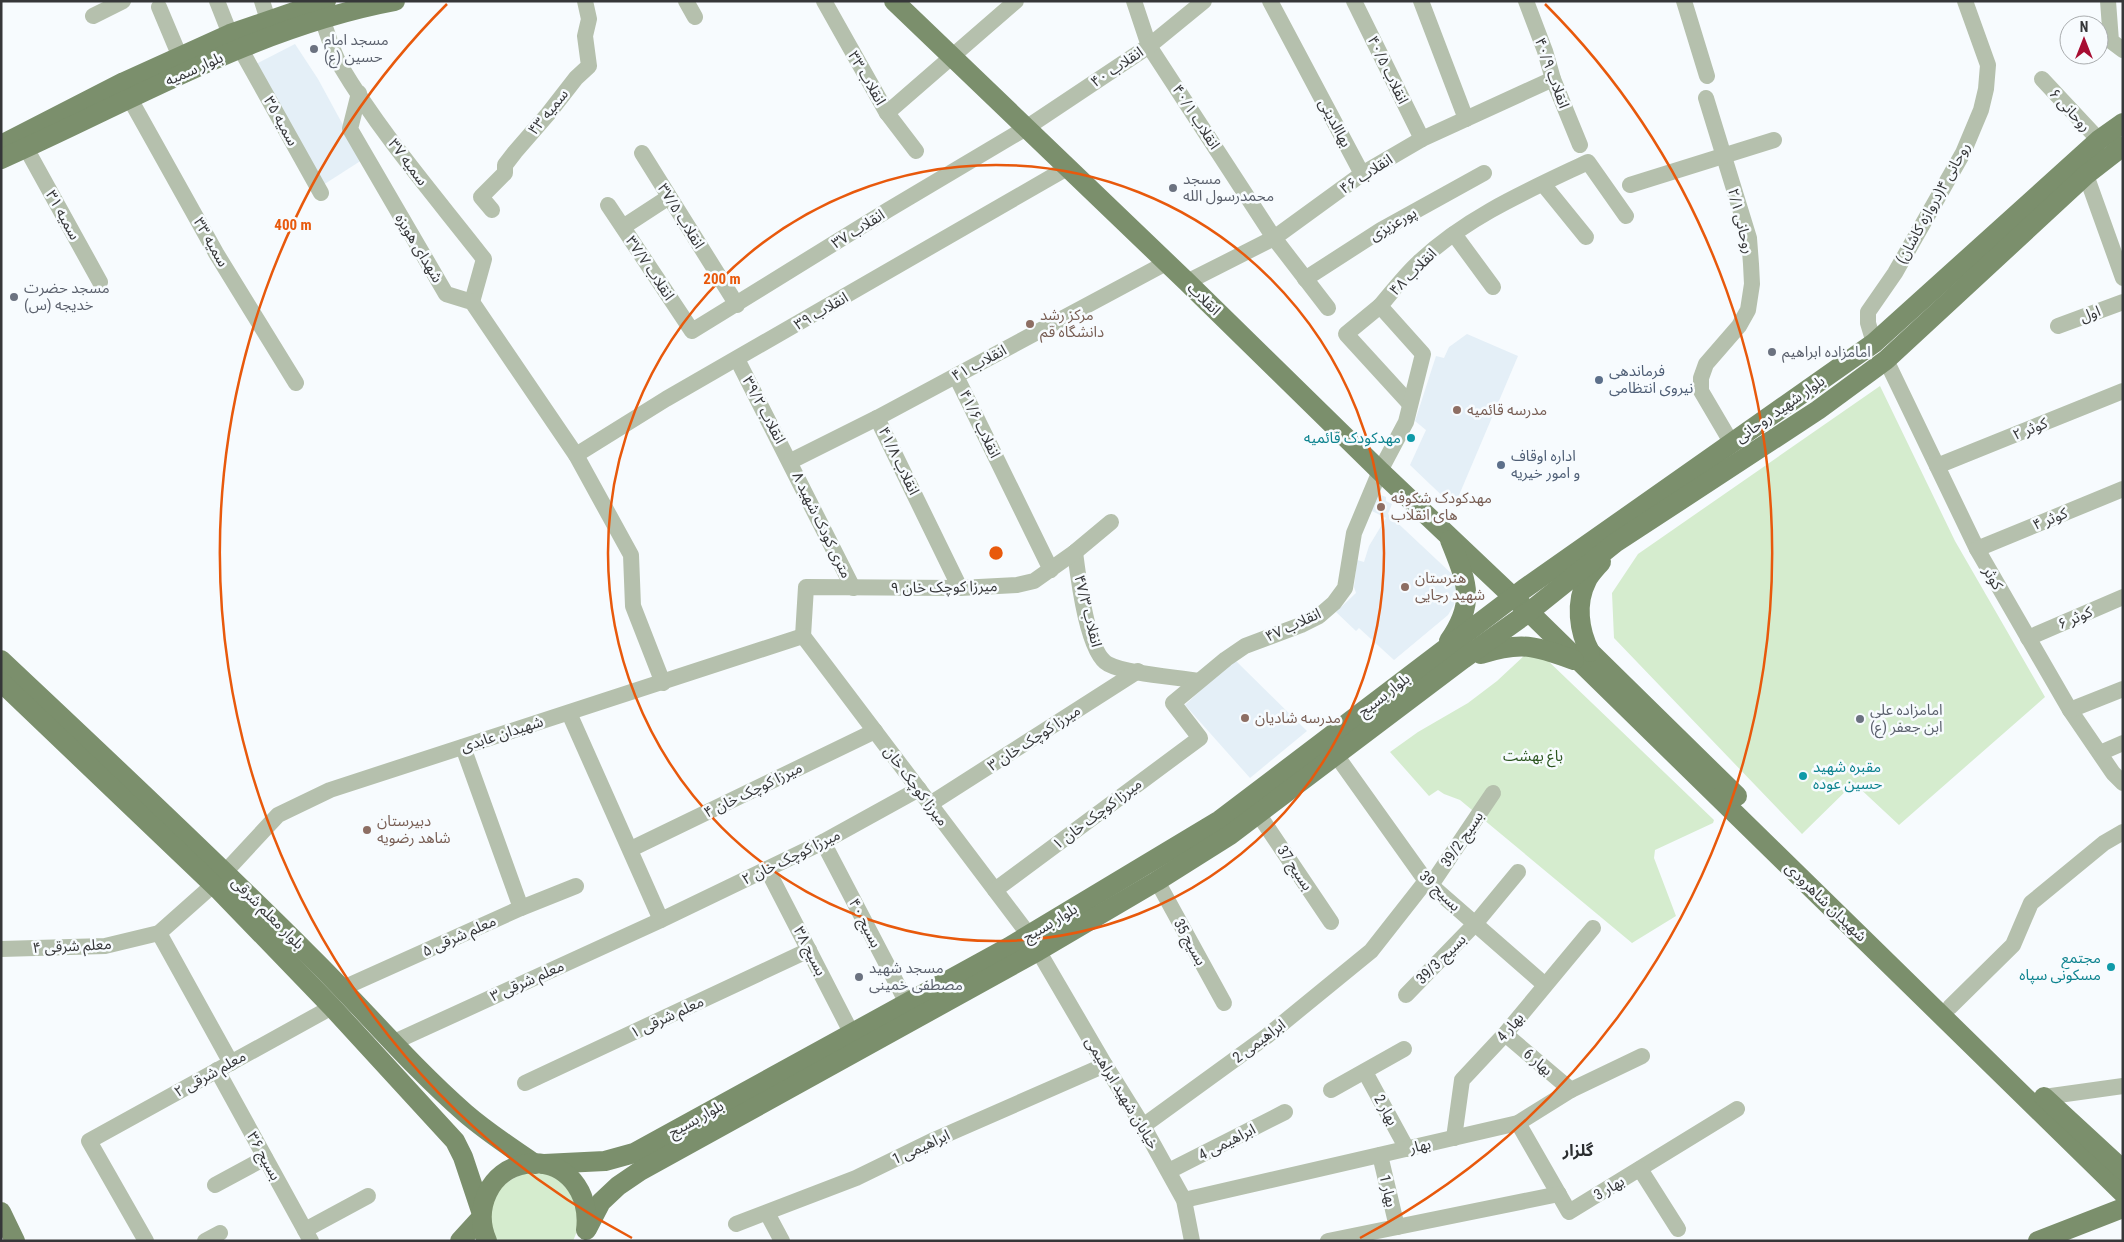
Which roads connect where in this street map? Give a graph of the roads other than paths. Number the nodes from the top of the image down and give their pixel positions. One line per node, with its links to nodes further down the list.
1 (122, 1): 21 (street)
2 (217, 1): 23 (street, سمیه ۳۵)
3 (395, 1): 19 (main road, بلوار سمیه)
4 (585, 1): 58 (street, سمیه ۴۳)
5 (686, 1): 22 (street)
6 (824, 1): 34 (street, انقلاب ۳۳)
7 (894, 1): 26 (main road, انقلاب)
8 (1016, 1): 26 (street)
9 (1134, 1): 24 (street, انقلاب ۴۰/۱)
10 (1204, 1): 24 (street, انقلاب ۴۰)
11 (1270, 1): 51 (street, بهاالدینی)
12 (1354, 1): 38 (street, انقلاب ۴۰/۵)
13 (1526, 1): 29 (street, انقلاب ۴۰/۹)
14 (1684, 1): 28 (street)
15 (1965, 1): 77 (street, روحانی ۴(دروازه کاشان))
16 (2108, 1): 25 (street)
17 (1422, 4): 35 (street)
18 (159, 6): 27 (street)
19 (321, 6): 20 (main road, بلوار سمیه); 23 (main road, بلوار سمیه); 31 (street, سمیه ۳۷)
20 (265, 11): 23 (main road, بلوار سمیه)
21 (93, 16)
22 (695, 17)
23 (235, 41): 27 (main road, بلوار سمیه); 33 (main road, بلوار سمیه); 55 (street, سمیه ۳۵)
24 (1149, 46): 37 (street, انقلاب ۴۰); 63 (street, انقلاب ۴۰/۱)
25 (2123, 50)
26 (951, 56): 34 (street); 37 (main road, انقلاب)
27 (180, 57): 41 (main road, بلوار سمیه)
28 (1707, 76)
29 (1553, 79): 35 (street, انقلاب ۴۶); 42 (street, انقلاب ۴۰/۹)
30 (2042, 79): 40 (street, روحانی ۶)
31 (359, 93): 70 (street, سمیه ۳۷); 70 (street, شهدای هویزه)
32 (1706, 98): 47 (street, روحانی ۲/۱)
33 (130, 99): 44 (main road, بلوار سمیه); 81 (street, سمیه ۳۳)
34 (887, 113): 45 (street, انقلاب ۳۳)
35 (1466, 119): 38 (street, انقلاب ۴۶)
36 (2123, 122): 40 (main road, بلوار شهید روحانی)
37 (1026, 128): 49 (main road, انقلاب); 72 (street, انقلاب ۳۷)
38 (1422, 139): 51 (street, انقلاب ۴۶)
39 (1774, 140): 47 (street)
40 (2099, 140): 77 (main road, بلوار شهید روحانی)
41 (1, 145)
42 (1580, 145)
43 (2123, 146): 52 (main road, بلوار شهید روحانی)
44 (26, 148): 48 (main road, بلوار سمیه); 67 (street, سمیه ۳۱)
45 (916, 151)
46 (642, 153): 56 (street, انقلاب ۳۷/۵)
47 (1724, 155): 54 (street); 85 (street, روحانی ۲/۱)
48 (1, 159)
49 (1067, 168): 64 (main road, انقلاب); 78 (street, انقلاب ۳۹)
50 (1484, 173): 66 (street, پورعزیزی)
51 (1362, 174): 63 (street, انقلاب ۴۶)
52 (2086, 176): 65 (street); 79 (main road, بلوار شهید روحانی)
53 (1542, 184): 59 (street, انقلاب ۴۸); 61 (street, انقلاب ۴۸); 62 (street)
54 (1630, 185)
55 (321, 193)
56 (669, 197): 60 (street); 72 (street, انقلاب ۳۷/۵)
57 (608, 205): 60 (street, انقلاب ۳۷/۷)
58 (492, 210)
59 (1626, 216)
60 (623, 227): 76 (street, انقلاب ۳۷/۷)
61 (1454, 234): 69 (street); 73 (street, انقلاب ۴۸)
62 (1586, 237)
63 (1274, 238): 66 (street); 68 (street, انقلاب ۴۶)
64 (1166, 263): 68 (main road, انقلاب); 80 (street, انقلاب ۴۱)
65 (2122, 277)
66 (1305, 279): 74 (street)
67 (100, 282)
68 (1187, 282): 89 (main road, انقلاب)
69 (1492, 287)
70 (472, 302): 86 (street)
71 (2123, 302): 75 (street, اول)
72 (736, 305): 76 (street, انقلاب ۳۷)
73 (1380, 306): 83 (street, انقلاب ۴۸); 83 (street)
74 (1328, 308)
75 (2058, 326)
76 (692, 331)
77 (1874, 343): 79 (main road); 85 (main road, بلوار شهید روحانی)
78 (737, 359): 86 (street, انقلاب ۳۹); 87 (street, انقلاب ۳۹/۲)
79 (1886, 360): 88 (street, کوثر); 93 (main road, بلوار شهید روحانی)
80 (956, 376): 84 (street, انقلاب ۴۱); 96 (street, انقلاب ۴۱/۶)
81 (296, 383)
82 (2123, 391): 88 (street, کوثر ۲)
83 (1410, 404): 89 (street, انقلاب ۴۸)
84 (878, 418): 87 (street, انقلاب ۴۱); 98 (street, انقلاب ۴۱/۸)
85 (1732, 442): 100 (main road, بلوار شهید روحانی)
86 (576, 455): 111 (street)
87 (791, 461): 97 (street, ۸ متری کودک شهید)
88 (1937, 466): 94 (street, کوثر)
89 (1380, 471): 92 (main road, انقلاب); 109 (street, انقلاب ۴۷)
90 (2123, 489): 94 (street, کوثر ۴)
91 (1110, 522): 95 (street, میرزا کوچک خان ۹)
92 (1448, 533): 100 (main road, انقلاب); 104 (main road)
93 (1615, 543): 101 (main road, بلوار شهید روحانی); 105 (main road)
94 (1977, 549): 103 (street, کوثر)
95 (1075, 552): 96 (street, میرزا کوچک خان ۹); 108 (street, انقلاب ۴۷/۳)
96 (1051, 570): 98 (street, میرزا کوچک خان ۹)
97 (853, 588): 98 (street, میرزا کوچک خان ۹); 102 (street, میرزا کوچک خان ۹)
98 (960, 588)
99 (2123, 597): 103 (street, کوثر ۶)
100 (1513, 598): 101 (main road, انقلاب); 104 (main road, بلوار بسیج)
101 (1534, 608): 105 (main road, شهیدان شاهرودی); 106 (main road, بلوار بسیج)
102 (803, 636): 111 (street, شهیدان عابدی); 115 (street, میرزا کوچک خان)
103 (2028, 638): 113 (street, کوثر)
104 (1443, 650): 141 (main road, بلوار بسیج)
105 (1586, 658): 106 (main road); 153 (main road, شهیدان شاهرودی); 180 (main road, شهیدان شاهرودی)
106 (1463, 659): 120 (main road, بلوار بسیج)
107 (1, 660): 131 (main road, بلوار معلم شرقی)
108 (1138, 671): 109 (street, انقلاب ۴۷/۳); 124 (street, میرزا کوچک خان ۳)
109 (1199, 681): 116 (street, انقلاب ۴۷)
110 (1, 682): 131 (main road, بلوار معلم شرقی)
111 (663, 683): 114 (street, شهیدان عابدی)
112 (2123, 689): 113 (street)
113 (2070, 710): 119 (street, کوثر)
114 (569, 713): 118 (street, شهیدان عابدی); 128 (street)
115 (875, 731): 122 (street, میرزا کوچک خان); 128 (street, میرزا کوچک خان ۴)
116 (1200, 738): 135 (street, میرزا کوچک خان ۱)
117 (2123, 742): 119 (street)
118 (463, 747): 131 (street, شهیدان عابدی); 136 (street)
119 (2100, 753): 121 (street, کوثر)
120 (1336, 755): 125 (main road, بلوار بسیج); 133 (street, بسیج 39)
121 (2123, 783)
122 (919, 789): 124 (street, میرزا کوچک خان); 127 (street, میرزا کوچک خان ۲)
123 (1493, 794): 133 (street, بسیج 39/2)
124 (930, 804): 135 (street, میرزا کوچک خان)
125 (1259, 815): 132 (main road, بلوار بسیج); 138 (street, بسیج 37)
126 (2123, 832): 153 (street)
127 (823, 842): 129 (street, میرزا کوچک خان ۲); 150 (street, بسیج ۴۰)
128 (631, 849): 137 (street)
129 (767, 869): 137 (street, میرزا کوچک خان ۲); 145 (street, بسیج ۳۸)
130 (1518, 872): 139 (street, بسیج 39/3)
131 (219, 878): 142 (street, معلم شرقی ۴); 148 (main road, بلوار معلم شرقی); 152 (main road, بلوار معلم شرقی)
132 (1157, 881): 141 (main road, بلوار بسیج); 151 (street, بسیج 35)
133 (1429, 883): 139 (street, بسیج 39); 146 (street, بسیج 39/2)
134 (576, 886): 136 (street, معلم شرقی ۵)
135 (995, 890): 143 (street, میرزا کوچک خان)
136 (520, 908): 148 (street, معلم شرقی ۵)
137 (661, 920): 156 (street, معلم شرقی ۳)
138 (1332, 922)
139 (1475, 924): 147 (street, بسیج 39); 149 (street, بسیج 39/3)
140 (1593, 928): 147 (street, بهار 4)
141 (1053, 931): 143 (main road, بلوار بسیج)
142 (159, 933): 144 (street, معلم شرقی ۴); 160 (street, بسیج ۳۶)
143 (1025, 948): 150 (main road, بلوار بسیج); 159 (street, خیابان شهید ابراهیمی); 192 (main road, بلوار بسیج)
144 (1, 949)
145 (809, 950): 154 (street, بسیج ۳۸); 162 (street, معلم شرقی ۱)
146 (1371, 951): 170 (street, ابراهیمی 2)
147 (1545, 985): 155 (street, بهار 4)
148 (343, 988): 156 (main road, بلوار معلم شرقی)
149 (1406, 994)
150 (907, 1003): 154 (main road, بلوار بسیج)
151 (1224, 1003)
152 (332, 1007): 160 (street, معلم شرقی ۲); 187 (main road, بلوار معلم شرقی)
153 (1950, 1007): 166 (main road, شهیدان شاهرودی)
154 (852, 1034): 175 (main road, بلوار بسیج)
155 (1505, 1034): 165 (street, بهار 6); 171 (street, بهار 4)
156 (392, 1042): 175 (main road, بلوار معلم شرقی)
157 (1404, 1048): 161 (street)
158 (1642, 1056): 165 (street, بهار)
159 (1105, 1065): 170 (street, خیابان شهید ابراهیمی); 186 (street, ابراهیمی 1)
160 (224, 1066): 174 (street, بسیج ۳۶); 196 (street, معلم شرقی ۲)
161 (1366, 1072): 164 (street); 172 (street, بهار 2)
162 (525, 1083)
163 (2123, 1086): 166 (street)
164 (1331, 1090)
165 (1571, 1090): 169 (street, بهار)
166 (2044, 1097): 177 (main road, شهیدان شاهرودی)
167 (1737, 1110): 176 (street, بهار 3)
168 (1285, 1112): 178 (street, ابراهیمی 4)
169 (1518, 1123): 171 (street, بهار); 181 (street, بهار 3)
170 (1143, 1126): 178 (street, خیابان شهید ابراهیمی)
171 (1454, 1138): 172 (street, بهار)
172 (1407, 1149): 173 (street, بهار)
173 (1380, 1155): 183 (street, بهار); 189 (street, بهار 1)
174 (265, 1158): 179 (street); 193 (street, بسیج ۳۶)
175 (540, 1164): 187 (main road, بلوار بسیج); 192 (main road, بلوار معلم شرقی)
176 (1640, 1169): 181 (street, بهار 3); 190 (street)
177 (2123, 1170)
178 (1169, 1172): 183 (street, خیابان شهید ابراهیمی)
179 (215, 1185)
180 (2123, 1193)
181 (1558, 1194): 189 (street)
182 (368, 1196): 193 (street)
183 (1184, 1200): 194 (street, خیابان شهید ابراهیمی)
184 (2123, 1208): 202 (main road)
185 (1, 1212): 195 (main road)
186 (767, 1213): 188 (street, ابراهیمی 1); 200 (street)
187 (481, 1214): 198 (main road); 199 (main road, بلوار معلم شرقی)
188 (736, 1224)
189 (1397, 1227): 201 (street)
190 (1678, 1229)
191 (220, 1233): 197 (street)
192 (584, 1235)
193 (308, 1236)
194 (1188, 1239)
195 (15, 1241)
196 (146, 1241)
197 (205, 1241)
198 (460, 1241)
199 (487, 1241)
200 (782, 1241)
201 (1328, 1241)
202 (2038, 1241)

